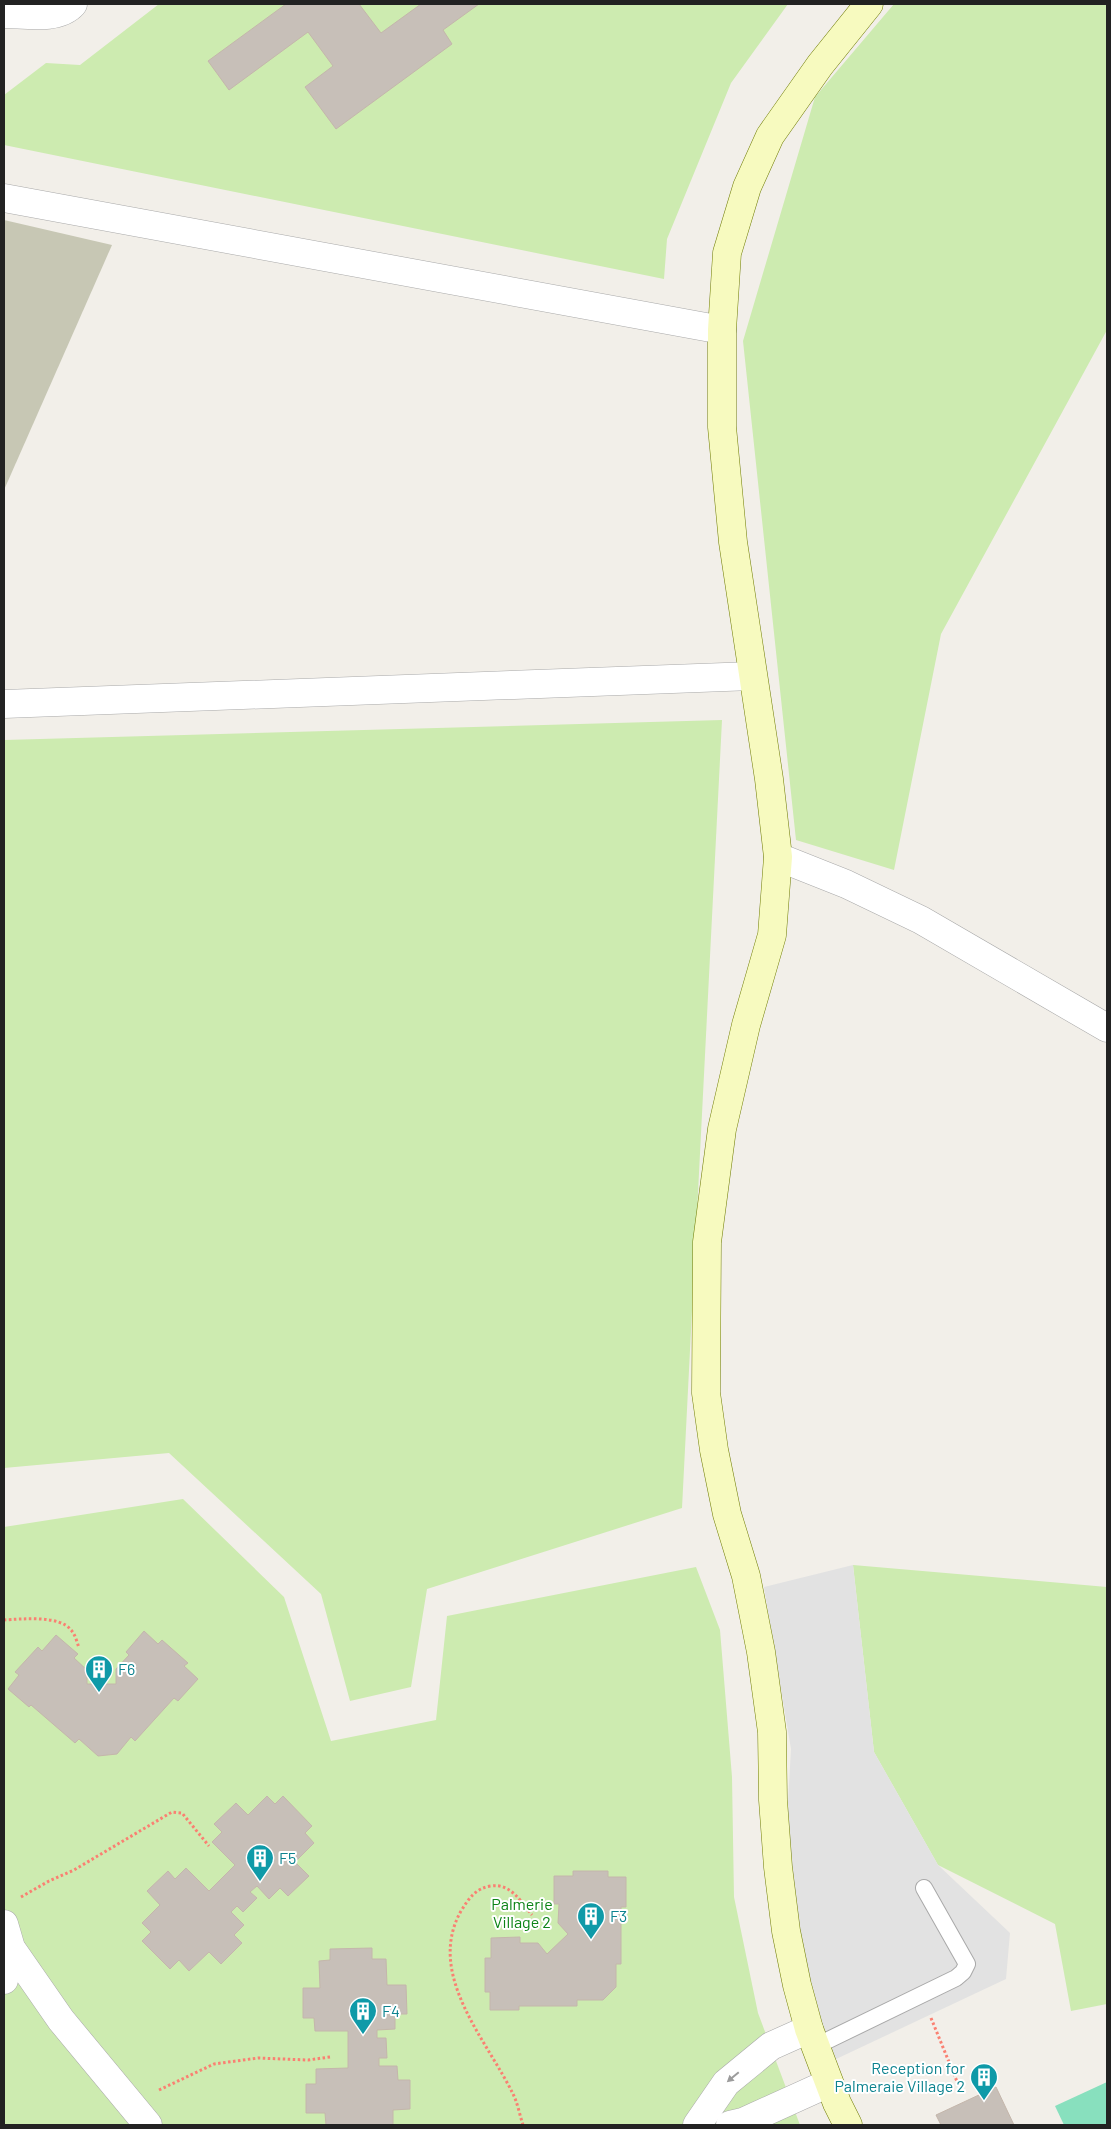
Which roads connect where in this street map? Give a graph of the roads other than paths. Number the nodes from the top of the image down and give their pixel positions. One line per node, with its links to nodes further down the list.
1 (72, 4): 3 (street)
2 (869, 4): 5 (street)
3 (4, 14)
4 (4, 198): 5 (street)
5 (722, 330): 6 (street)
6 (752, 676): 7 (street); 8 (street)
7 (4, 704)
8 (778, 857): 9 (street); 13 (street)
9 (1107, 1028)
10 (924, 1888): 13 (lane)
11 (7, 1936): 12 (street); 15 (street)
12 (4, 1980)
13 (813, 2038): 14 (street); 16 (street, one-way to 16)
14 (829, 2082): 17 (street); 18 (street)
15 (140, 2117)
16 (697, 2125)
17 (730, 2125)
18 (848, 2125)

